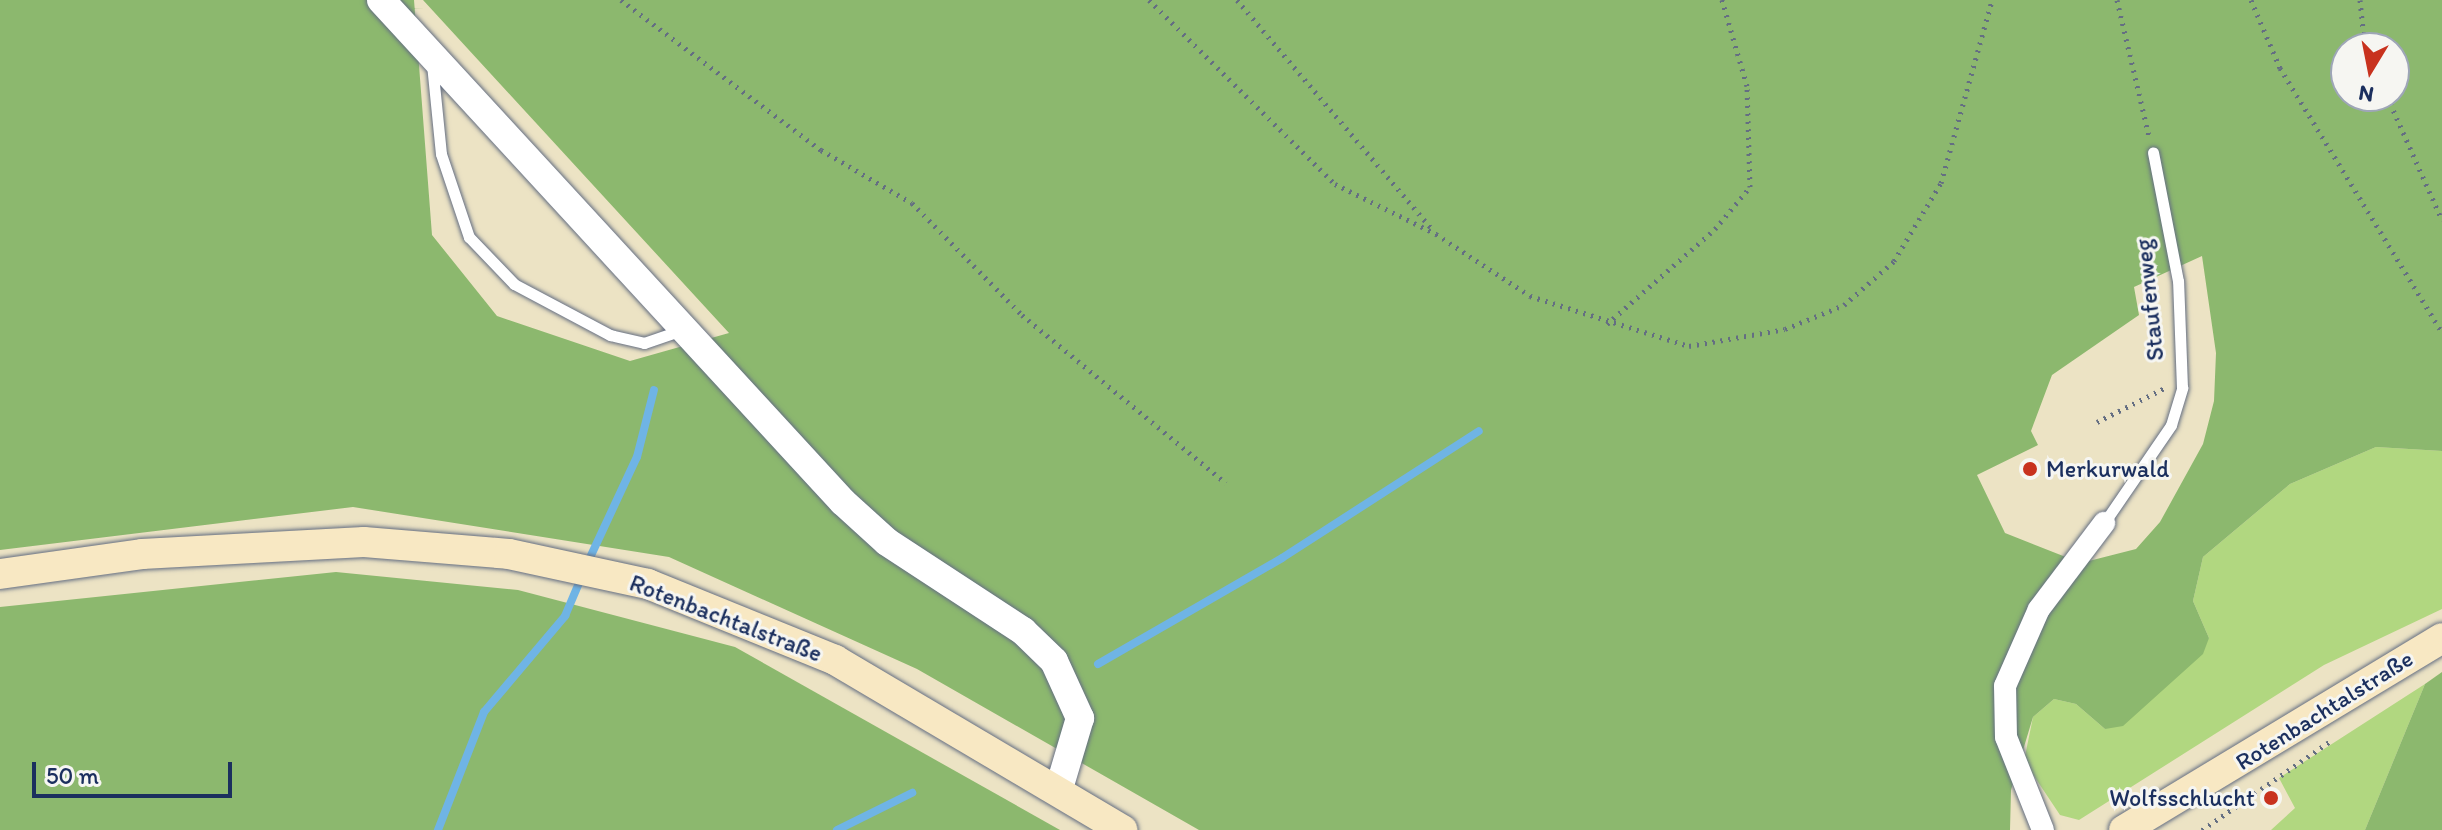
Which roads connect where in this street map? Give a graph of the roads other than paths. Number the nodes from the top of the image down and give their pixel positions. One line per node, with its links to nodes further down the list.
1 (381, 0): 2 (street)
2 (430, 48): 4 (street); 4 (lane)
3 (2153, 152): 5 (lane, Staufenweg)
4 (682, 330): 8 (street)
5 (2104, 523): 10 (street, Staufenweg)
6 (0, 574): 8 (main road, Rotenbachtalstraße)
7 (2442, 638): 11 (main road, Rotenbachtalstraße)
8 (1058, 792): 9 (main road, Rotenbachtalstraße)
9 (1123, 830)
10 (2043, 830)
11 (2124, 830)

